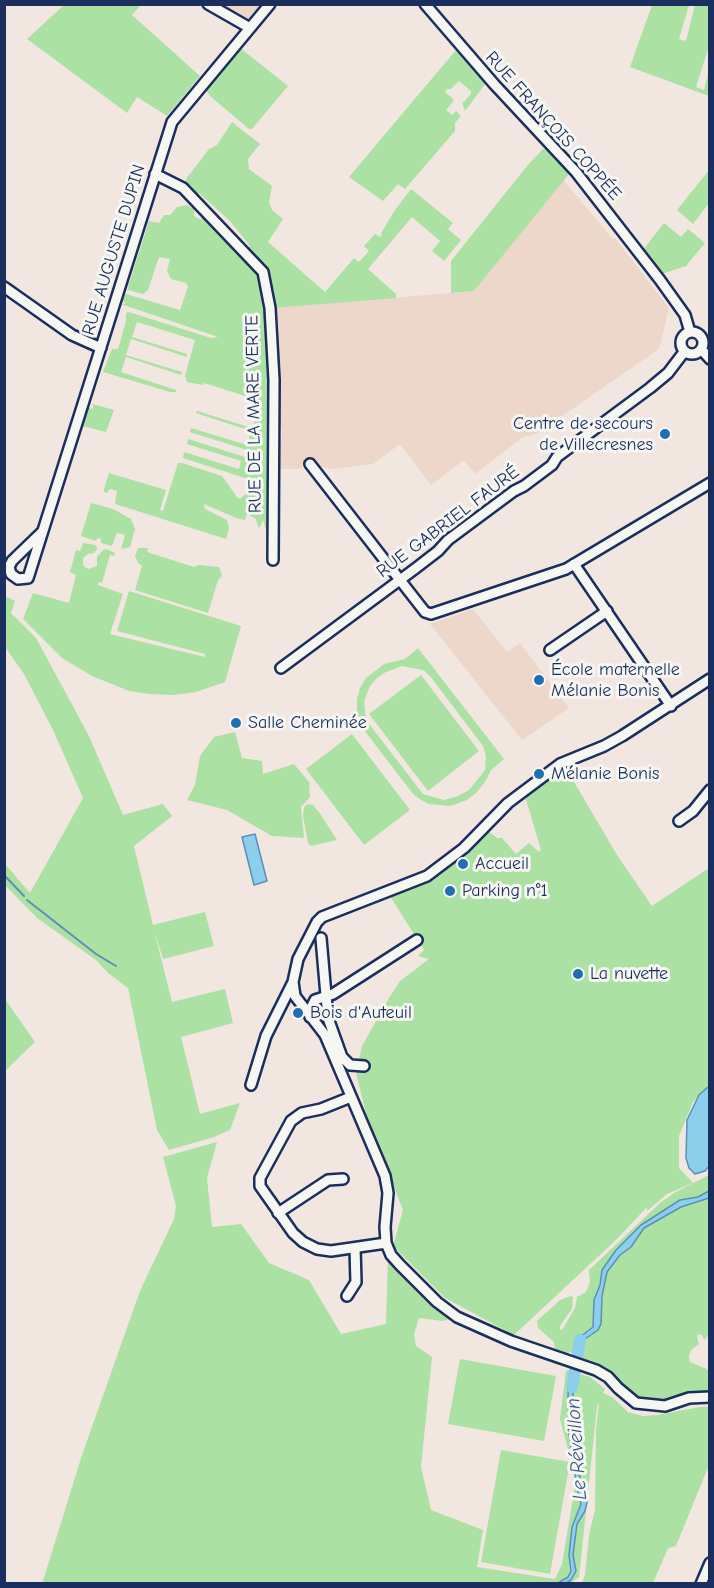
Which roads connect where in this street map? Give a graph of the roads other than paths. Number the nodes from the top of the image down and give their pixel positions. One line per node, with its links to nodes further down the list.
1 (208, 4): 4 (street)
2 (270, 4): 4 (street, RUE AUGUSTE DUPIN)
3 (425, 4): 7 (street, RUE FRANÇOIS COPPÉE)
4 (250, 28): 5 (street, RUE AUGUSTE DUPIN)
5 (155, 174): 8 (street, RUE AUGUSTE DUPIN); 15 (street, RUE DE LA MARE VERTE)
6 (4, 287): 8 (street)
7 (690, 332): 9 (street); 10 (street)
8 (101, 348): 14 (street, RUE AUGUSTE DUPIN)
9 (701, 349): 10 (street); 11 (street)
10 (684, 352): 17 (street, RUE GABRIEL FAURÉ)
11 (710, 359)
12 (310, 464): 17 (street)
13 (710, 483): 16 (street)
14 (41, 533): 14 (street, RUE AUGUSTE DUPIN)
15 (273, 560)
16 (574, 564): 17 (street); 18 (street)
17 (400, 580): 20 (street, RUE GABRIEL FAURÉ)
18 (607, 611): 19 (street); 22 (street)
19 (550, 650)
20 (281, 668)
21 (710, 679): 22 (street)
22 (671, 706): 27 (street)
23 (710, 790): 24 (street)
24 (679, 821)
25 (321, 938): 29 (street)
26 (417, 940): 29 (street)
27 (293, 982): 28 (street); 33 (street)
28 (295, 996): 30 (street); 31 (street)
29 (325, 998): 30 (street); 32 (street)
30 (315, 1000): 31 (street)
31 (310, 1017): 34 (street)
32 (364, 1066)
33 (251, 1085)
34 (351, 1097): 36 (street); 37 (street)
35 (344, 1179): 36 (street)
36 (278, 1213): 38 (street)
37 (386, 1243): 38 (street); 40 (street)
38 (355, 1248): 39 (street)
39 (347, 1296)
40 (710, 1397)
41 (710, 1563): 42 (street)
42 (701, 1584)

